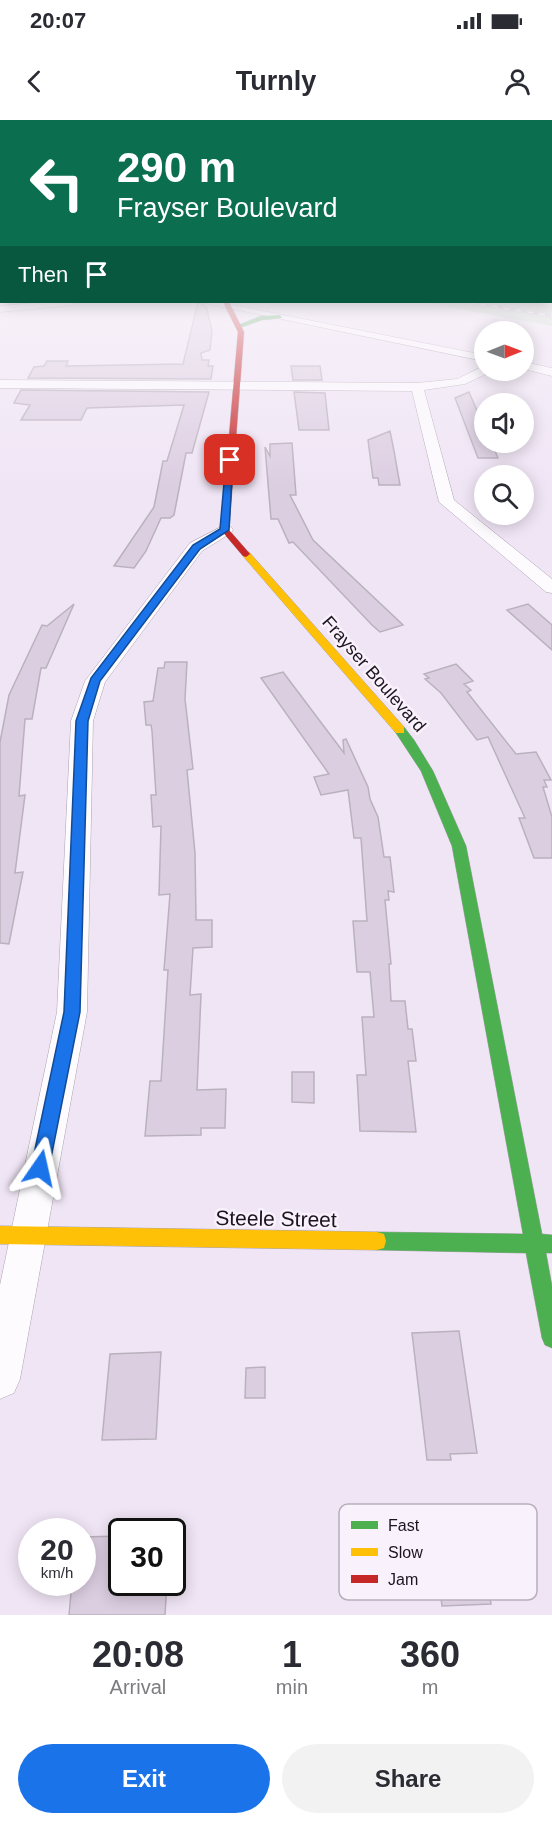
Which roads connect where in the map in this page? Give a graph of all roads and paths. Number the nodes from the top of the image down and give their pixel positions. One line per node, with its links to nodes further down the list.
1 (240, 347): 7 (main road)
2 (428, 347): 3 (street)
3 (474, 356)
4 (534, 368): 5 (street)
5 (552, 372)
6 (474, 378): 9 (street)
7 (236, 385): 8 (street); 9 (street); 10 (main road)
8 (1, 386)
9 (417, 387): 11 (street)
10 (225, 530): 12 (street); 13 (main road, Frayser Boulevard)
11 (552, 588)
12 (13, 1235): 13 (main road, Steele Street); 16 (street)
13 (532, 1244): 14 (main road, Steele Street); 15 (main road, Frayser Boulevard)
14 (552, 1244)
15 (552, 1338)
16 (0, 1379)

